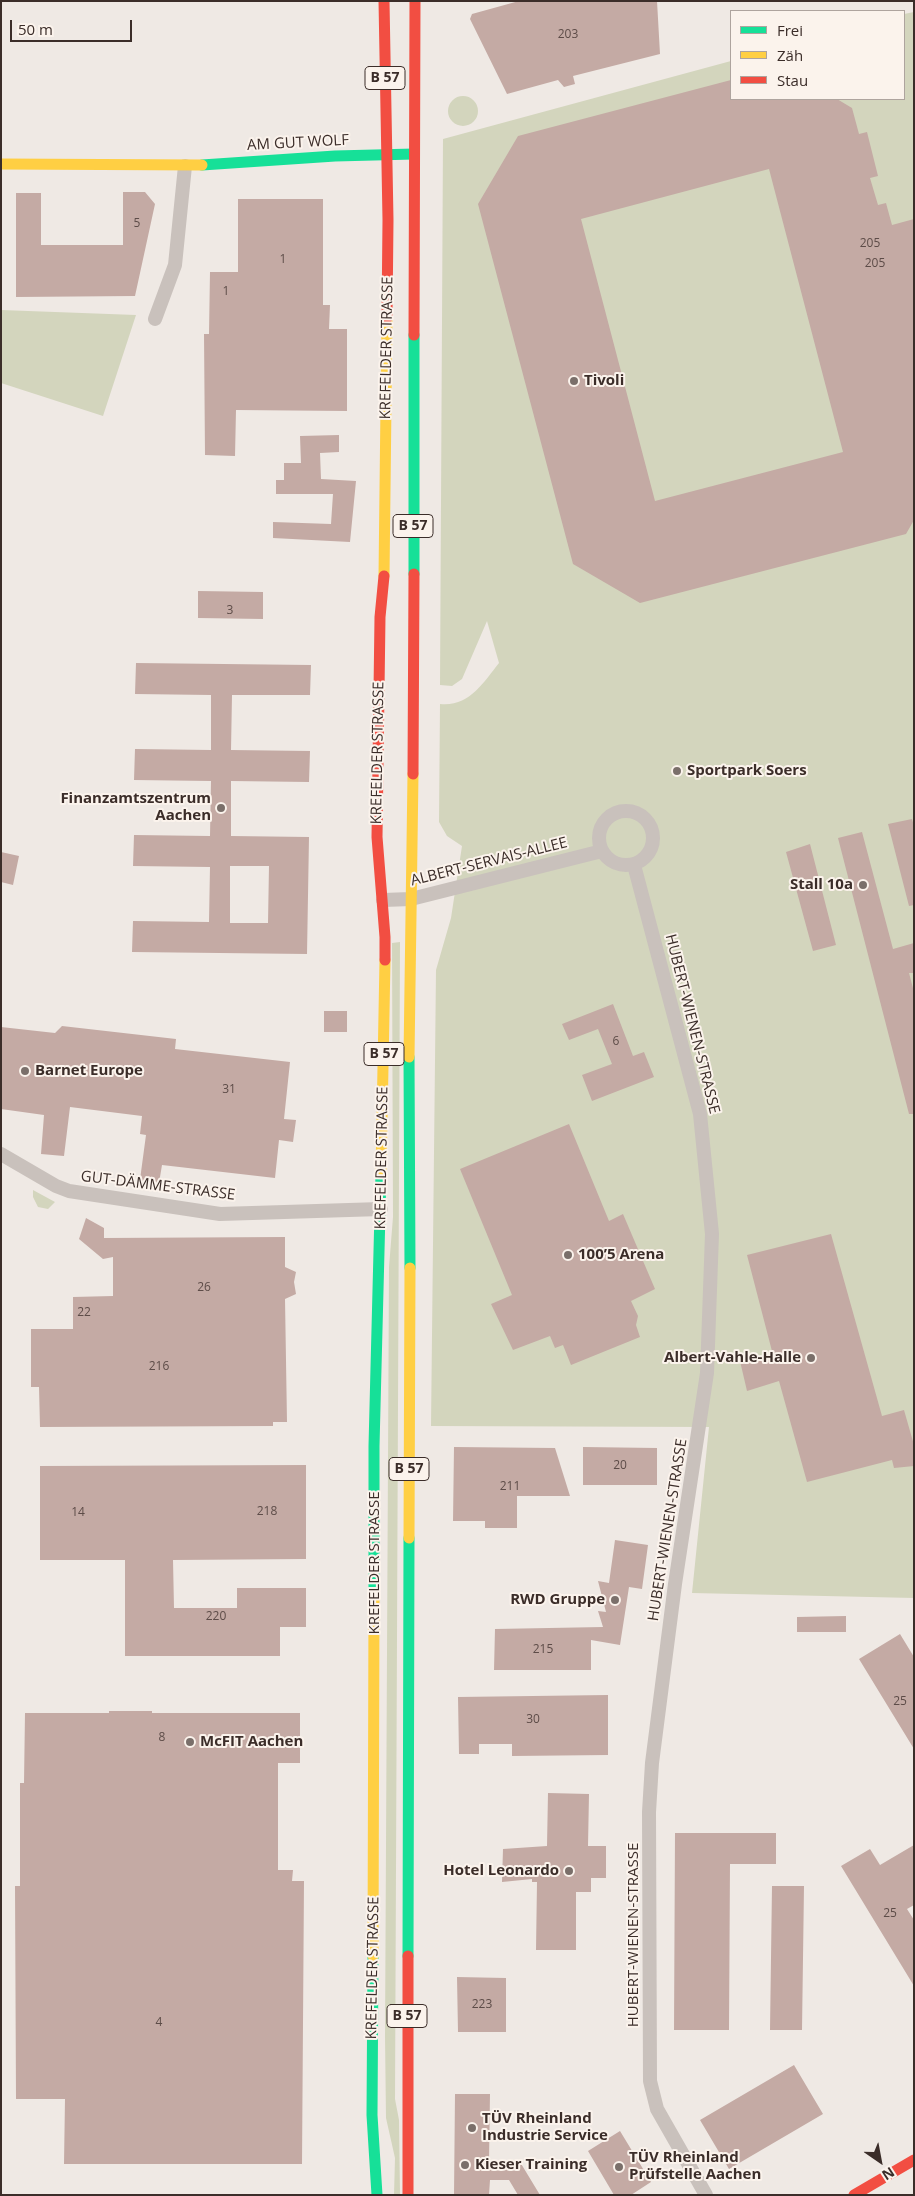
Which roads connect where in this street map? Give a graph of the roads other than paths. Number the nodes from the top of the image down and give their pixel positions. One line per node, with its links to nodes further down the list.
1 (384, 1): 4 (main road, KREFELDER STRASSE / B 57)
2 (416, 1): 3 (main road, KREFELDER STRASSE / B 57)
3 (414, 154): 4 (main road, AM GUT WOLF); 10 (main road, KREFELDER STRASSE / B 57)
4 (387, 155): 6 (main road, AM GUT WOLF); 11 (main road, KREFELDER STRASSE / B 57)
5 (1, 164): 6 (main road, AM GUT WOLF)
6 (185, 166): 7 (street)
7 (155, 319)
8 (602, 851): 9 (street); 9 (street); 10 (street, ALBERT-SERVAIS-ALLEE)
9 (634, 864): 17 (street, HUBERT-WIENEN-STRASSE)
10 (411, 899): 11 (street, ALBERT-SERVAIS-ALLEE); 16 (main road, KREFELDER STRASSE / B 57)
11 (383, 900): 13 (main road, KREFELDER STRASSE / B 57)
12 (1, 1154): 13 (street, GUT-DÄMME-STRASSE)
13 (381, 1209): 15 (main road, KREFELDER STRASSE / B 57)
14 (914, 2160): 18 (main road)
15 (377, 2195)
16 (408, 2195)
17 (706, 2195)
18 (854, 2195)

